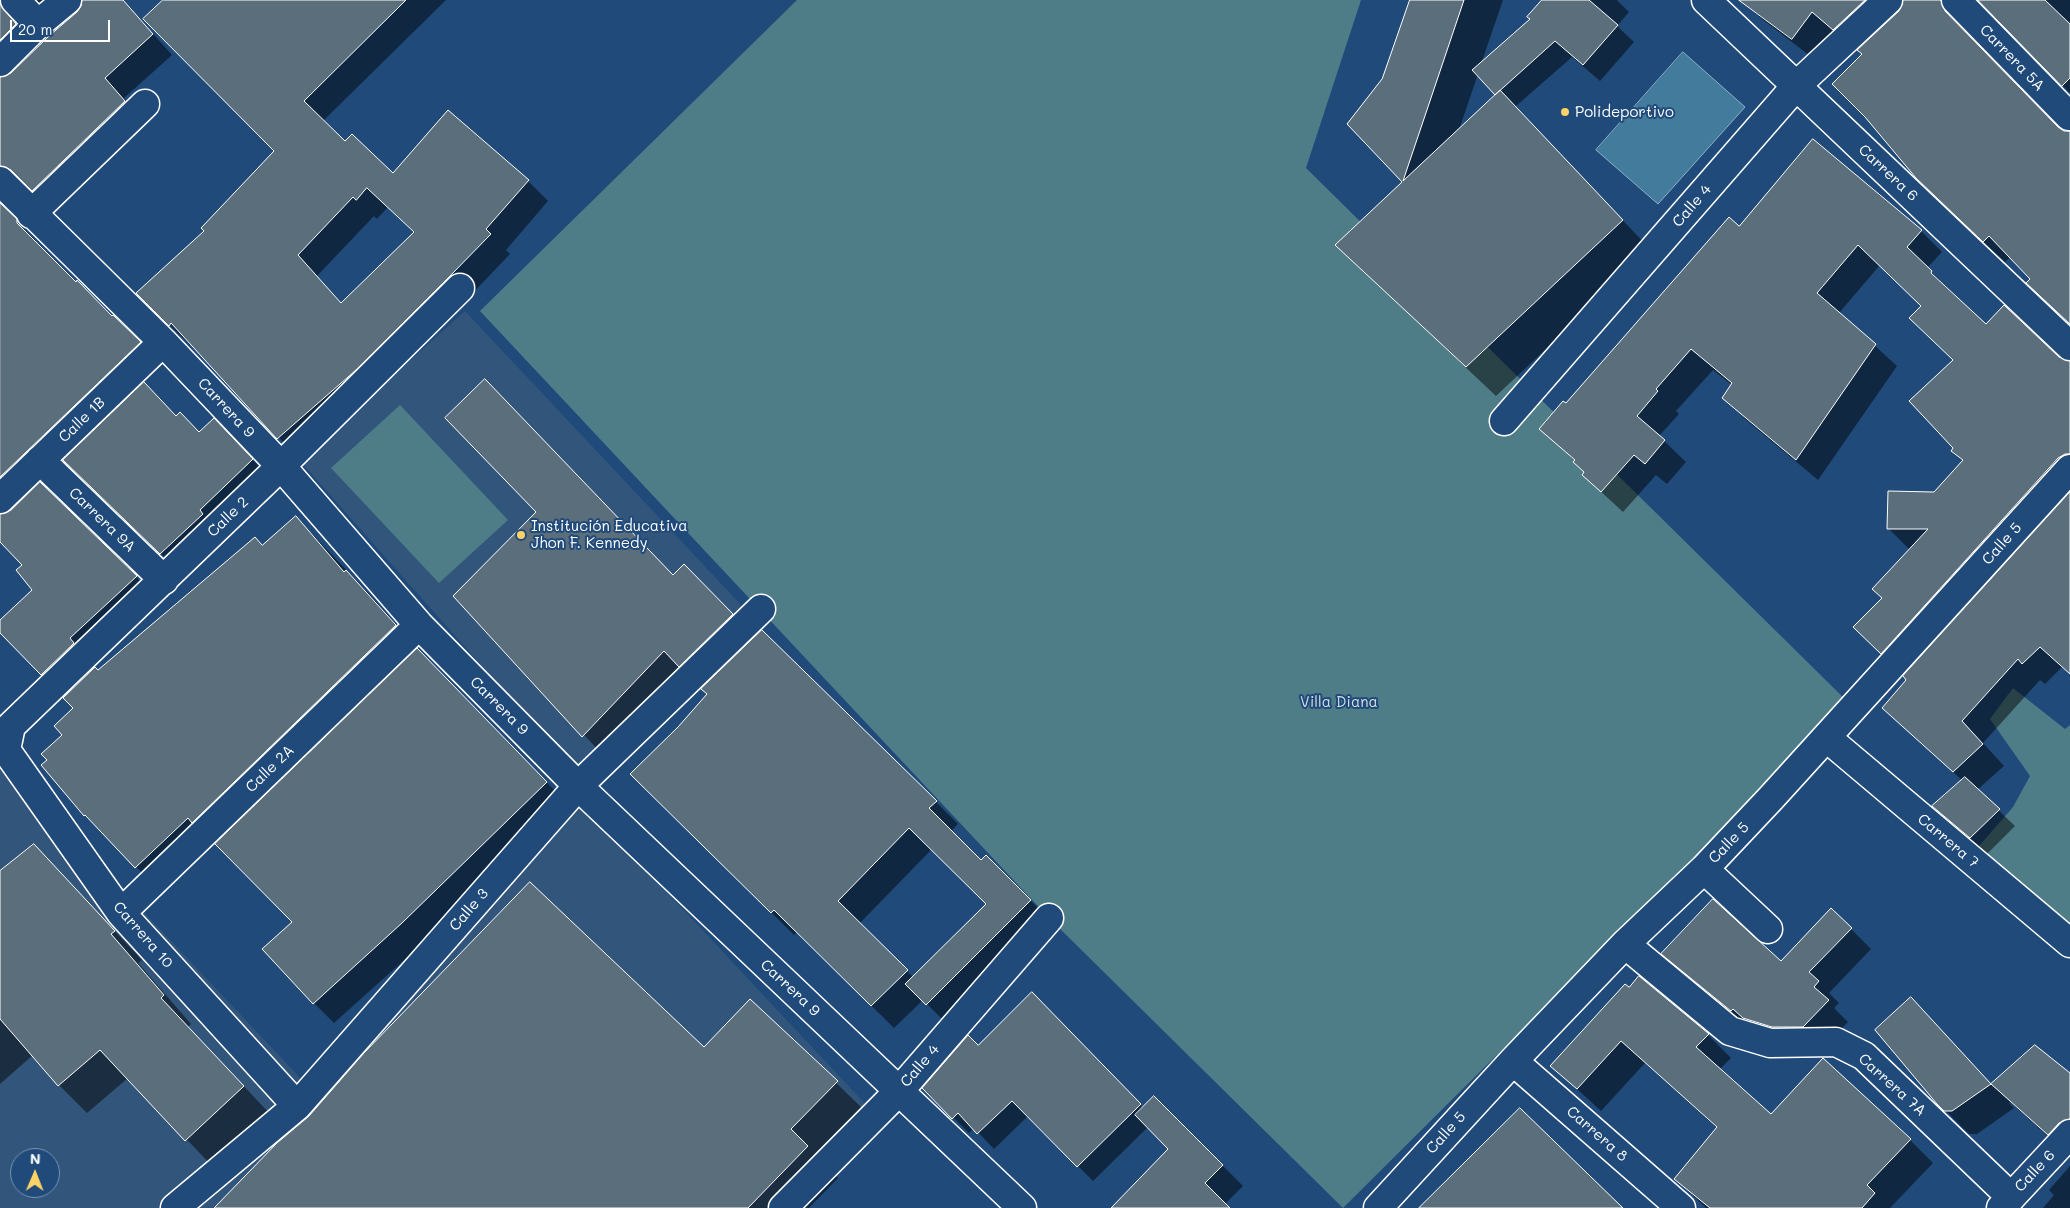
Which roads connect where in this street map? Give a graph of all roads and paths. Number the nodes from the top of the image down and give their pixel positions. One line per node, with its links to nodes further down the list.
1 (15, 0): 6 (street)
2 (67, 0): 6 (street)
3 (1706, 0): 8 (street, Carrera 6)
4 (1888, 0): 8 (street, Calle 4)
5 (1956, 0): 10 (street, Carrera 5A)
6 (38, 24): 7 (street)
7 (0, 62)
8 (1796, 86): 15 (street, Carrera 6); 16 (street, Calle 4)
9 (145, 104): 12 (street)
10 (2069, 116)
11 (0, 181): 12 (street, Carrera 9)
12 (32, 214): 14 (street, Carrera 9)
13 (460, 288): 18 (street, Calle 2)
14 (163, 342): 17 (street, Calle 1B); 18 (street, Carrera 9)
15 (2070, 346)
16 (1504, 421)
17 (40, 460): 20 (street, Calle 1B); 21 (street, Carrera 9A)
18 (281, 466): 21 (street, Calle 2); 23 (street, Carrera 9)
19 (2070, 469): 24 (street, Calle 5)
20 (0, 499)
21 (164, 580): 25 (street, Calle 2)
22 (761, 609): 26 (street, Calle 3)
23 (419, 625): 26 (street, Carrera 9); 28 (street, Calle 2A)
24 (1827, 738): 27 (street, Calle 5); 31 (street, Carrera 7)
25 (6, 750): 28 (street, Carrera 10)
26 (578, 786): 34 (street, Carrera 9); 35 (street, Calle 3)
27 (1704, 870): 30 (street); 32 (street, Calle 5)
28 (121, 912): 35 (street, Carrera 10)
29 (1049, 918): 34 (street, Calle 4)
30 (1768, 929)
31 (2070, 943)
32 (1626, 944): 33 (street, Calle 5); 37 (street, Carrera 7A)
33 (1513, 1060): 41 (street, Calle 5); 42 (street, Carrera 8)
34 (899, 1091): 39 (street, Calle 4); 40 (street, Carrera 9)
35 (297, 1106): 38 (street, Calle 3)
36 (2070, 1134): 37 (street, Calle 6)
37 (2006, 1203)
38 (175, 1208)
39 (783, 1208)
40 (1022, 1208)
41 (1378, 1208)
42 (1681, 1208)

